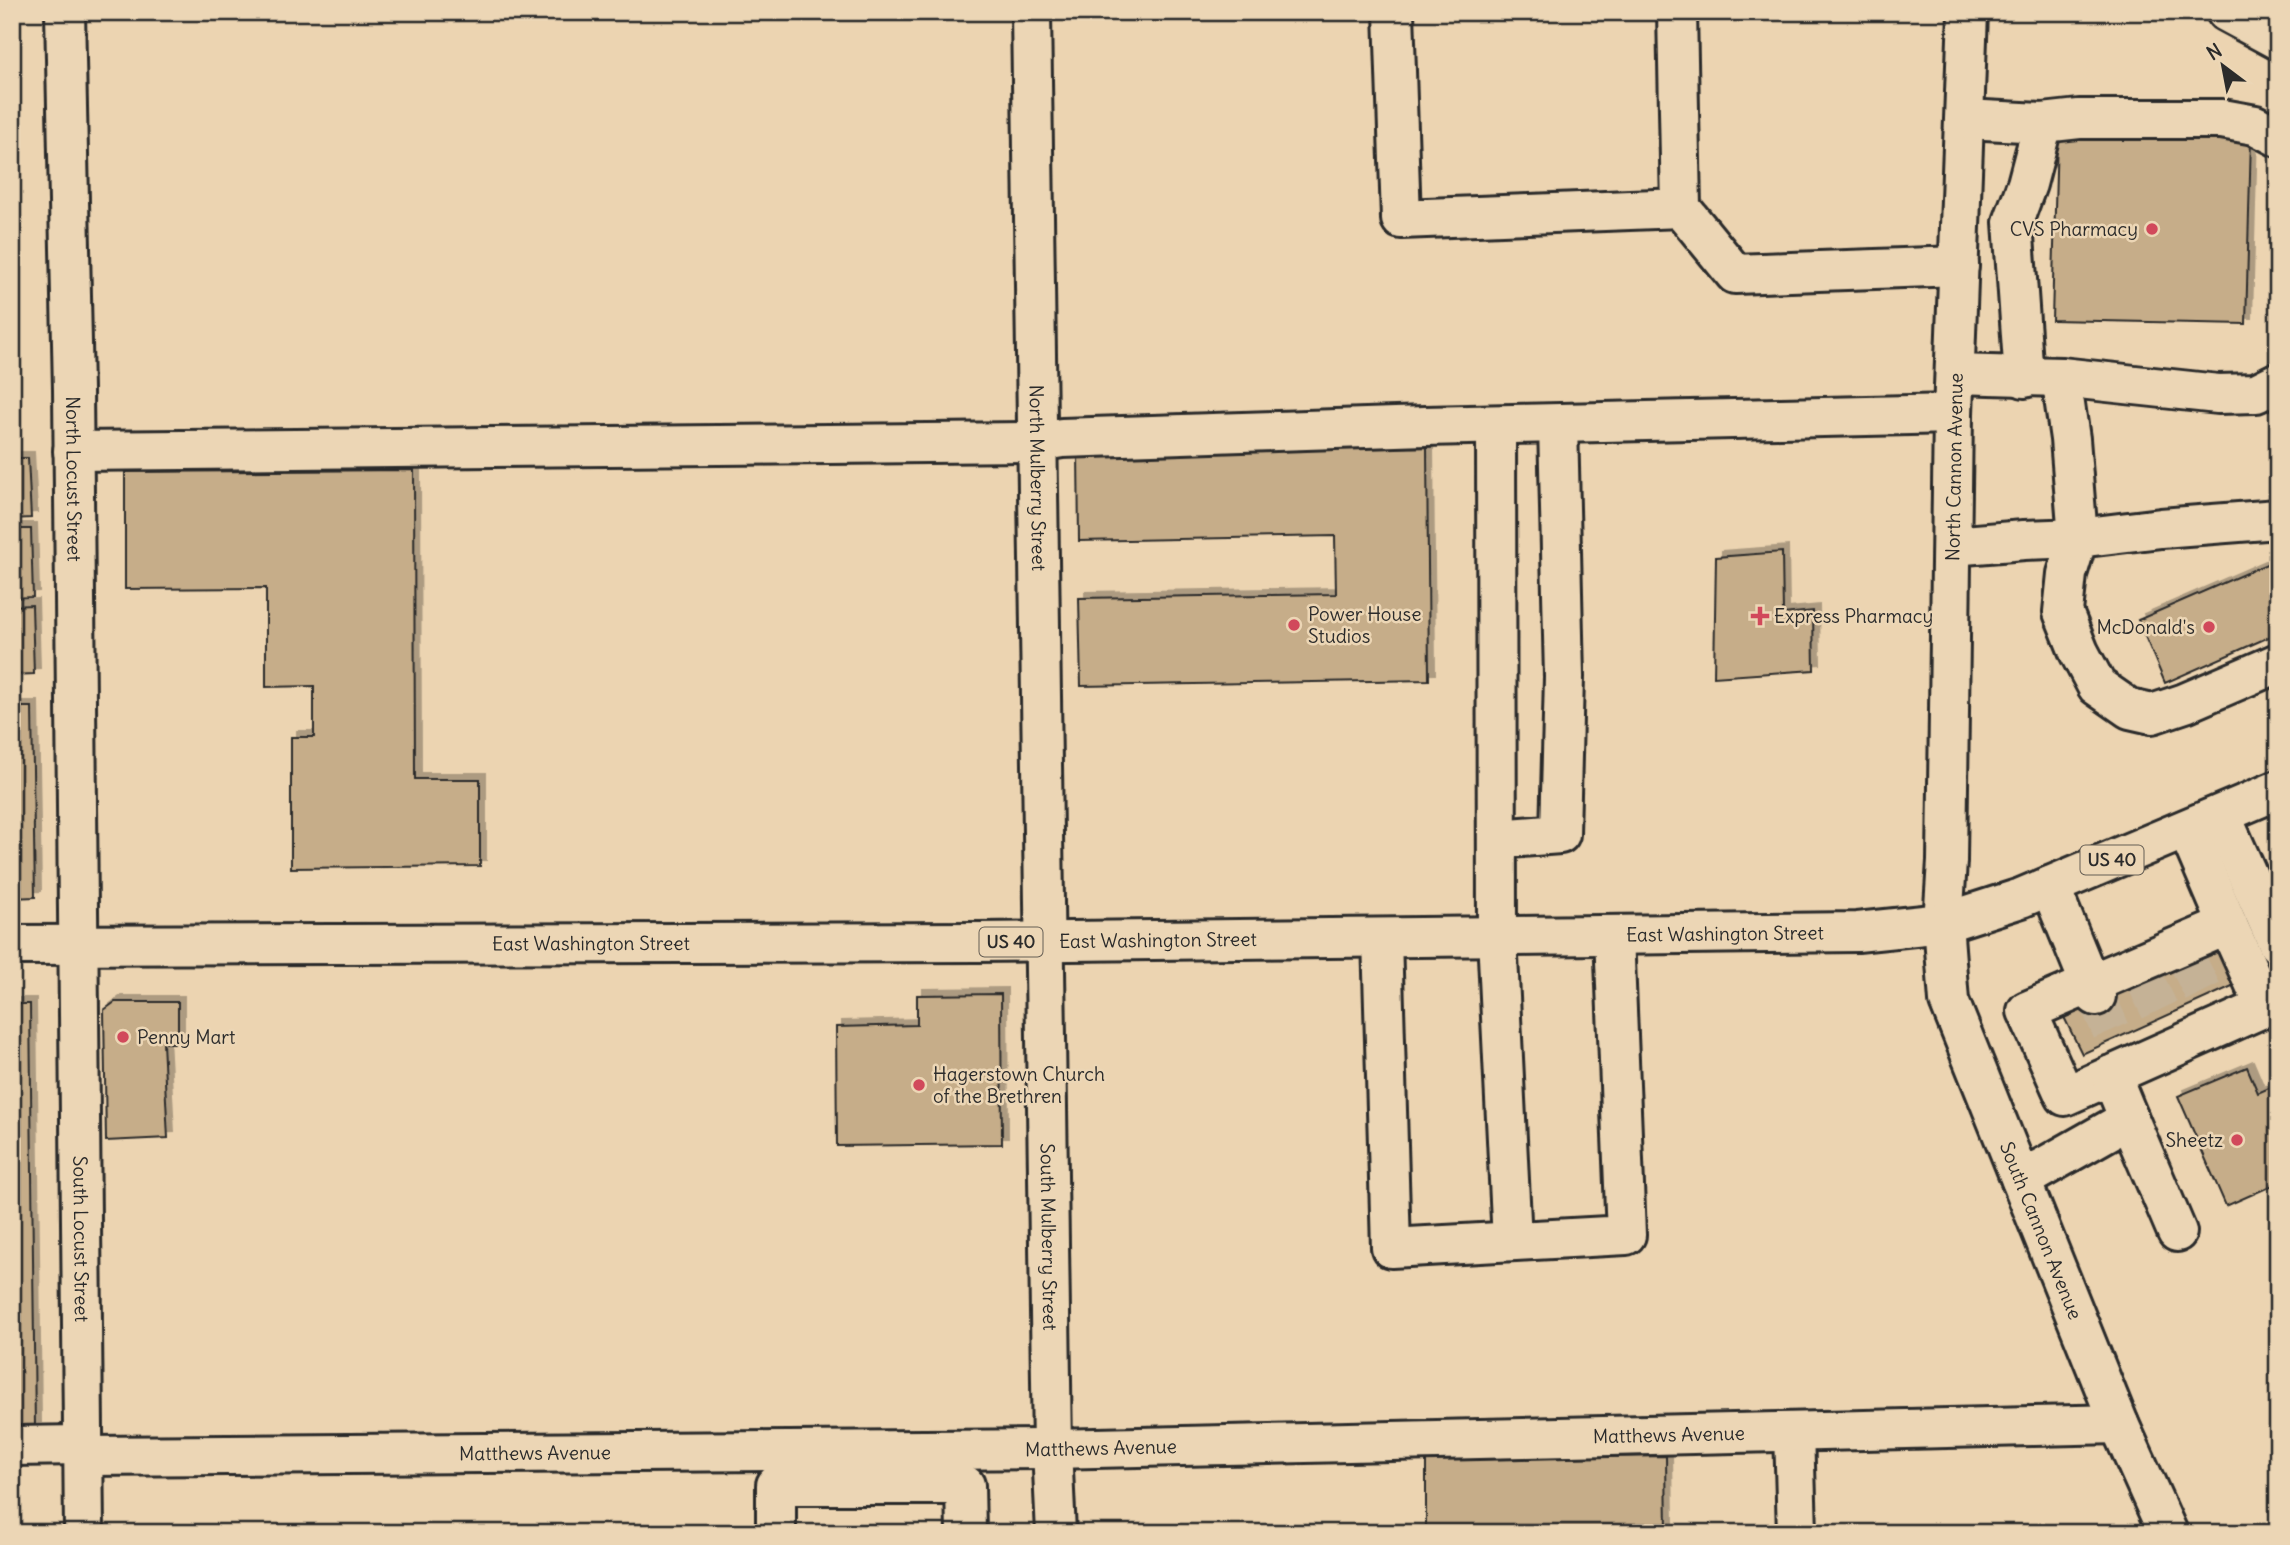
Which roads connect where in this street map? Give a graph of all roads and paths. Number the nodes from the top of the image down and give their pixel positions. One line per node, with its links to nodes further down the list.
1 (65, 12): 20 (main road, North Locust Street)
2 (1031, 12): 19 (main road, North Mulberry Street)
3 (1394, 12): 11 (main road)
4 (1677, 12): 11 (main road)
5 (1968, 12): 8 (main road, North Cannon Avenue)
6 (2226, 12): 7 (main road)
7 (2278, 40)
8 (1965, 119): 9 (main road); 12 (main road, North Cannon Avenue)
9 (2043, 123): 10 (main road); 14 (main road)
10 (2278, 137)
11 (1681, 208): 12 (main road)
12 (1959, 266): 13 (main road, North Cannon Avenue)
13 (1955, 374): 14 (main road); 16 (main road, North Cannon Avenue)
14 (2043, 378): 15 (main road); 22 (main road)
15 (2278, 382)
16 (1953, 414): 17 (main road); 23 (main road, North Cannon Avenue)
17 (1558, 424): 18 (main road); 27 (main road)
18 (1496, 425): 19 (main road); 27 (main road)
19 (1037, 442): 20 (main road); 34 (main road, North Mulberry Street)
20 (73, 451): 35 (main road, North Locust Street)
21 (2278, 519): 22 (main road)
22 (2078, 538): 23 (main road); 24 (main road)
23 (1952, 546): 29 (main road, North Cannon Avenue)
24 (2278, 663)
25 (2278, 790): 26 (main road, East Washington Street / US 40)
26 (2204, 822): 28 (main road, East Washington Street / US 40); 30 (main road); 36 (main road)
27 (1497, 839): 32 (main road)
28 (2050, 886): 29 (main road, East Washington Street / US 40); 38 (main road)
29 (1943, 923): 31 (main road, East Washington Street / US 40); 41 (main road, South Cannon Avenue)
30 (2228, 925): 38 (main road); 39 (main road)
31 (1614, 935): 32 (main road, East Washington Street / US 40); 43 (main road)
32 (1497, 936): 33 (main road, East Washington Street / US 40); 43 (main road)
33 (1382, 937): 34 (main road, East Washington Street / US 40); 43 (main road)
34 (1046, 941): 35 (main road, East Washington Street / US 40); 48 (main road, South Mulberry Street)
35 (79, 944): 37 (main road, East Washington Street / US 40); 47 (main road, South Locust Street)
36 (2278, 944)
37 (12, 945)
38 (2093, 990): 39 (main road)
39 (2118, 1061): 40 (main road)
40 (2129, 1119): 41 (main road); 42 (main road)
41 (2021, 1180): 44 (main road, South Cannon Avenue)
42 (2177, 1233)
43 (1511, 1241)
44 (2119, 1424): 45 (main road, Matthews Avenue); 54 (main road, South Cannon Avenue)
45 (1794, 1432): 48 (main road, Matthews Avenue); 53 (main road)
46 (12, 1446): 47 (main road, Matthews Avenue)
47 (83, 1450): 48 (main road, Matthews Avenue); 49 (main road, South Locust Street)
48 (1052, 1450): 52 (main road, South Mulberry Street)
49 (84, 1533)
50 (776, 1533): 51 (main road)
51 (966, 1533)
52 (1056, 1533)
53 (1797, 1533)
54 (2168, 1533)

